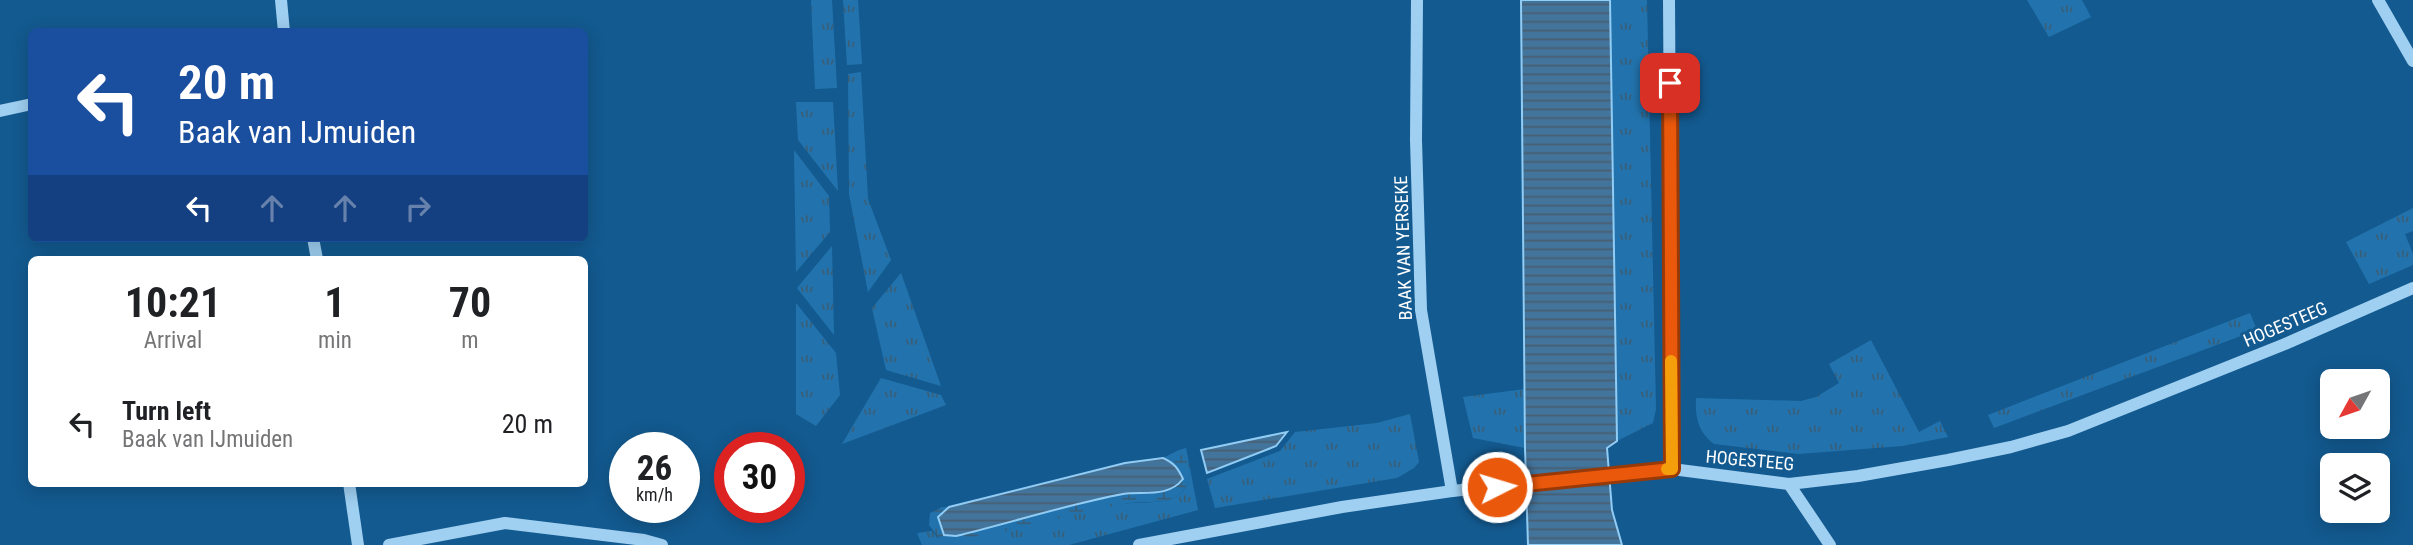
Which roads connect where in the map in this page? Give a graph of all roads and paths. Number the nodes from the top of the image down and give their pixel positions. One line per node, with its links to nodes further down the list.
1 (281, 0): 5 (street)
2 (1417, 0): 13 (street, BAAK VAN YERSEKE)
3 (1669, 0): 10 (street)
4 (2378, 0): 6 (street)
5 (284, 28)
6 (2413, 61)
7 (28, 105): 8 (street)
8 (0, 111)
9 (2413, 288): 11 (street, HOGESTEEG)
10 (1672, 469): 11 (street, HOGESTEEG); 13 (street, HOGESTEEG)
11 (1789, 484): 18 (street)
12 (350, 487): 14 (street)
13 (1452, 491): 17 (street, HOGESTEEG)
14 (358, 545)
15 (389, 545): 16 (street)
16 (662, 545)
17 (1139, 545)
18 (1830, 545)

